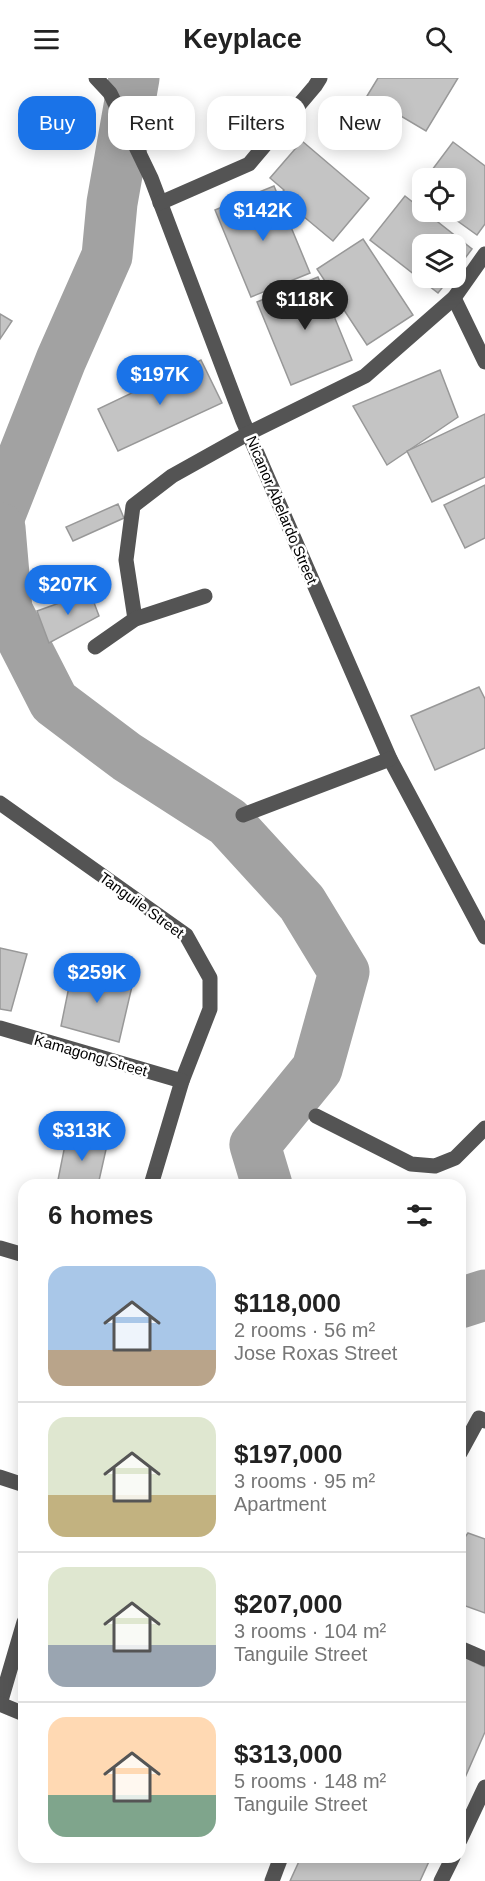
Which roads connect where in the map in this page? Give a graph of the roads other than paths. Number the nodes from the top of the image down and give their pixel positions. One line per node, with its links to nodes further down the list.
1 (96, 78): 3 (street, Nicanor Abelardo Street)
2 (320, 78): 3 (street)
3 (160, 203): 7 (street, Nicanor Abelardo Street)
4 (485, 254): 5 (street)
5 (454, 298): 6 (street); 7 (street)
6 (485, 362)
7 (249, 433): 9 (street); 11 (street, Nicanor Abelardo Street)
8 (205, 596): 9 (street)
9 (135, 619): 10 (street)
10 (95, 647)
11 (390, 759): 13 (street); 14 (street, Nicanor Abelardo Street)
12 (0, 803): 16 (street, Tanguile Street)
13 (243, 815)
14 (485, 937)
15 (0, 1029): 16 (street, Kamagong Street)
16 (182, 1081): 19 (street, Tanguile Street)
17 (316, 1116): 18 (street)
18 (485, 1128)
19 (154, 1179)
20 (0, 1248): 21 (street)
21 (18, 1253)
22 (482, 1419): 23 (street)
23 (466, 1444)
24 (0, 1477): 25 (street)
25 (18, 1483)
26 (18, 1642): 29 (street)
27 (466, 1651): 28 (street)
28 (485, 1659)
29 (0, 1704): 30 (street)
30 (18, 1712)
31 (485, 1787): 32 (street)
32 (466, 1827)
33 (279, 1863): 35 (street)
34 (450, 1863): 36 (street)
35 (272, 1881)
36 (441, 1881)

